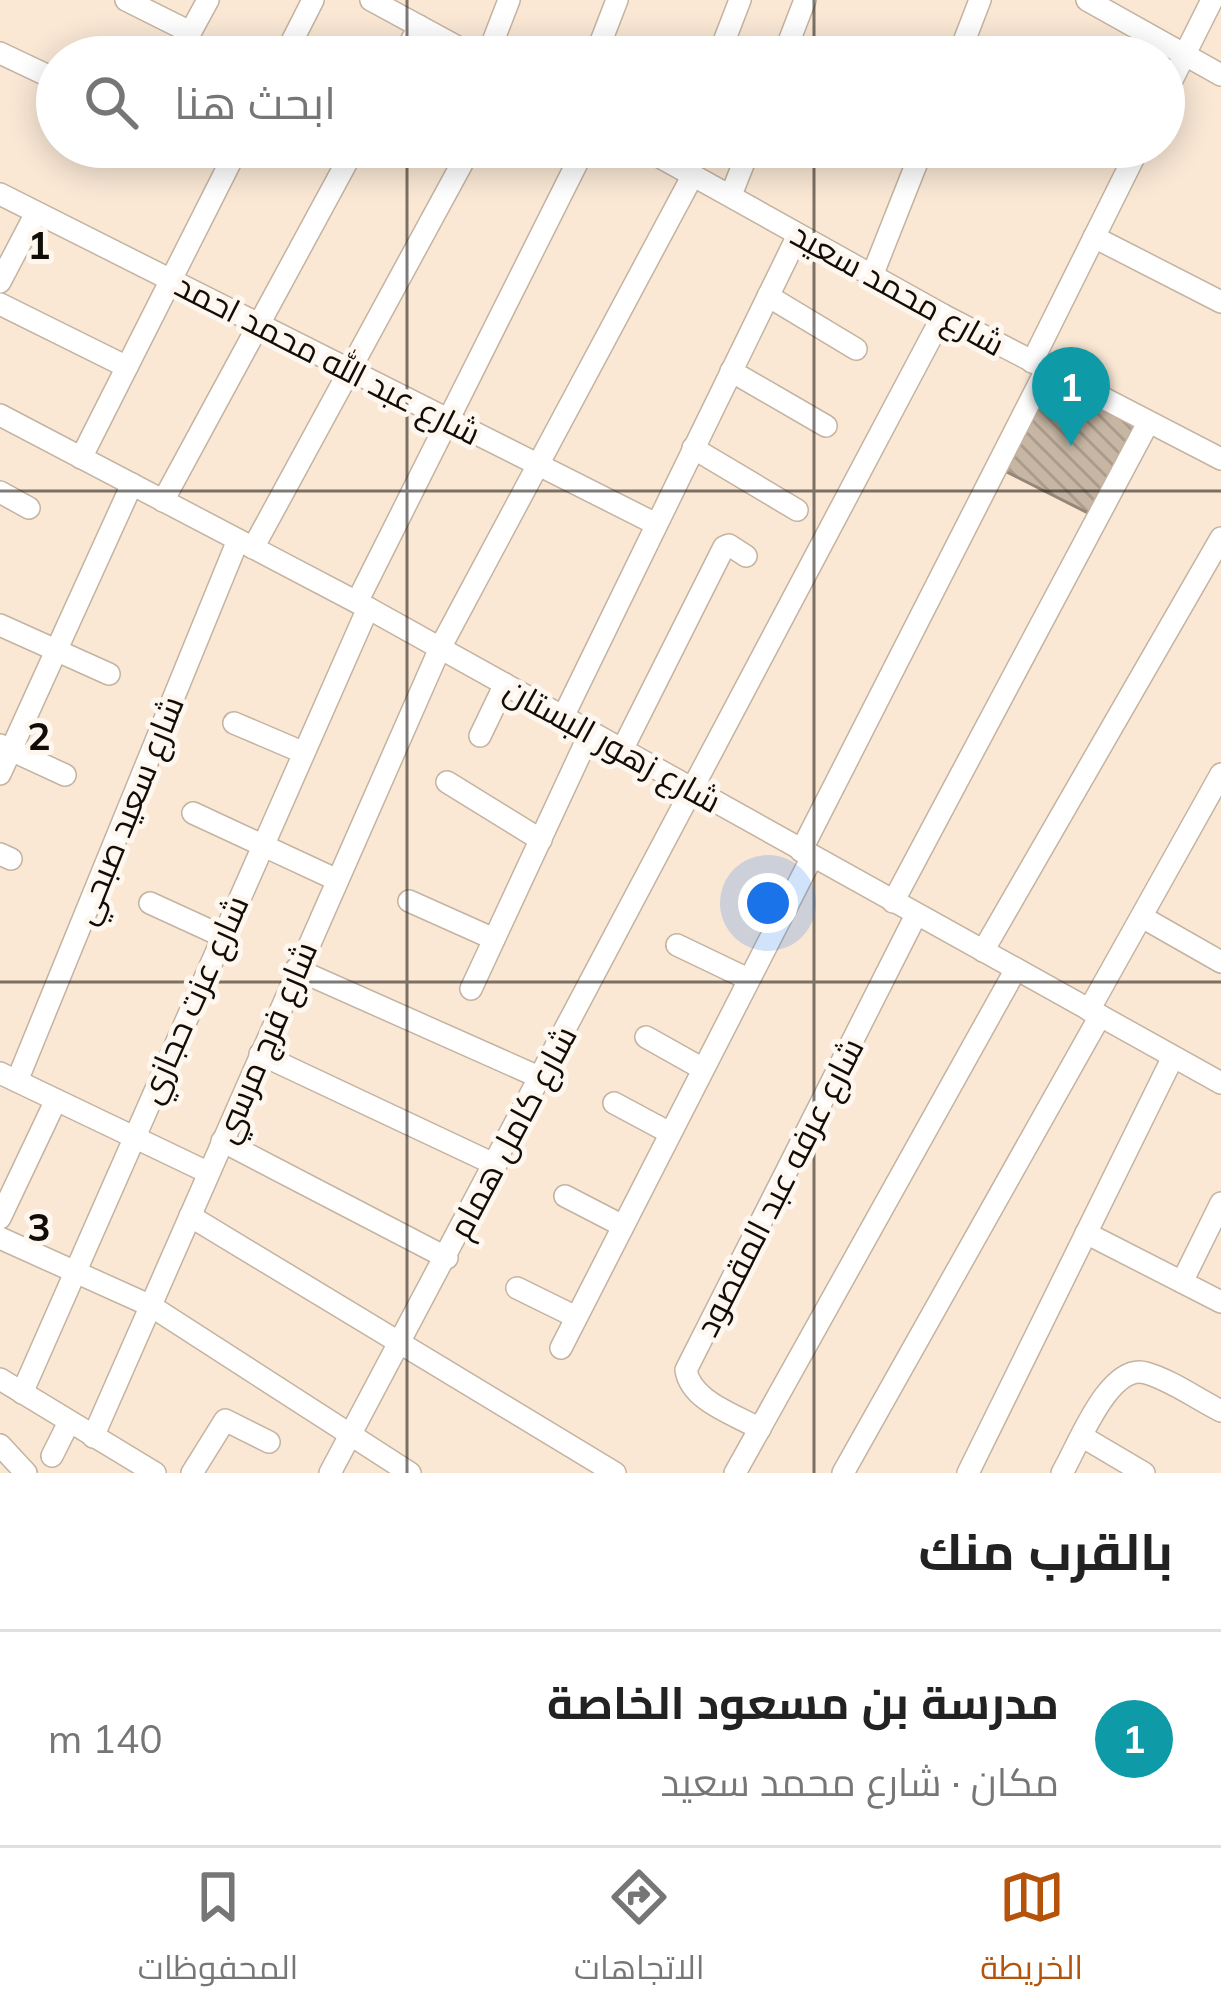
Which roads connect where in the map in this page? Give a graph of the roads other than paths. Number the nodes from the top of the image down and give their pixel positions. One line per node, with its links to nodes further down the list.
1 (125, 0): 13 (street)
2 (208, 0): 13 (street)
3 (313, 0): 15 (street)
4 (509, 0): 18 (street)
5 (617, 0): 19 (street)
6 (740, 0): 20 (street)
7 (805, 0): 21 (street)
8 (980, 0): 22 (street)
9 (1087, 0): 23 (street)
10 (1212, 0): 25 (street)
11 (375, 1): 12 (street)
12 (419, 26): 16 (street); 17 (street)
13 (190, 32): 14 (street)
14 (188, 36)
15 (295, 36)
16 (414, 36)
17 (437, 36)
18 (495, 36)
19 (603, 36)
20 (726, 36)
21 (791, 36)
22 (966, 36)
23 (1150, 36)
24 (0, 53): 27 (street)
25 (1185, 53)
26 (1185, 56): 28 (street)
27 (36, 70)
28 (1221, 75)
29 (227, 168): 44 (street)
30 (344, 168): 50 (street)
31 (460, 168): 54 (street, شارع سعيد صبحي)
32 (574, 168): 57 (street, شارع عزت حجازي)
33 (681, 168): 63 (street, شارع فرج مرسي)
34 (693, 168): 39 (street, شارع محمد سعيد)
35 (741, 168): 39 (street)
36 (915, 168): 43 (street)
37 (1128, 168): 42 (street)
38 (0, 194): 40 (street, شارع عبد الله محمد احمد)
39 (731, 195): 41 (street, شارع محمد سعيد)
40 (36, 213): 44 (street, شارع عبد الله محمد احمد); 45 (street)
41 (798, 235): 43 (street, شارع محمد سعيد); 46 (street)
42 (1094, 237): 47 (street); 52 (street)
43 (872, 276): 49 (street, شارع محمد سعيد)
44 (171, 280): 50 (street, شارع عبد الله محمد احمد); 53 (street)
45 (0, 282)
46 (768, 296): 51 (street); 55 (street)
47 (1221, 302)
48 (0, 304): 53 (street)
49 (944, 314): 52 (street, شارع محمد سعيد); 90 (street, شارع كامل همام)
50 (260, 325): 54 (street, شارع عبد الله محمد احمد); 66 (street)
51 (856, 349)
52 (1039, 366): 58 (street, شارع محمد سعيد); 94 (street)
53 (127, 367): 61 (street)
54 (350, 371): 57 (street, شارع عبد الله محمد احمد); 71 (street, شارع سعيد صبحي)
55 (731, 371): 59 (street); 60 (street)
56 (0, 415): 61 (street, شارع زهور البستان)
57 (448, 420): 63 (street, شارع عبد الله محمد احمد); 73 (street, شارع عزت حجازي)
58 (1148, 423): 62 (street, شارع محمد سعيد); 97 (street)
59 (826, 426)
60 (694, 448): 68 (street); 69 (street)
61 (81, 458): 64 (street, شارع زهور البستان)
62 (1221, 459)
63 (537, 465): 69 (street, شارع عبد الله محمد احمد); 75 (street, شارع فرج مرسي)
64 (132, 484): 66 (street, شارع زهور البستان); 76 (street)
65 (0, 492): 67 (street)
66 (163, 501): 71 (street, شارع زهور البستان)
67 (29, 508)
68 (797, 510)
69 (656, 524): 79 (street)
70 (1221, 538): 104 (street)
71 (246, 544): 73 (street, شارع زهور البستان); 115 (street, شارع سعيد صبحي)
72 (746, 556): 84 (street)
73 (363, 605): 75 (street, شارع زهور البستان); 85 (street, شارع عزت حجازي)
74 (0, 625): 76 (street)
75 (440, 648): 78 (street, شارع زهور البستان); 95 (street, شارع فرج مرسي)
76 (55, 650): 77 (street); 83 (street)
77 (109, 674)
78 (505, 684): 79 (street, شارع زهور البستان); 82 (street)
79 (563, 717): 81 (street, شارع زهور البستان)
80 (234, 723): 85 (street)
81 (590, 733): 84 (street, شارع زهور البستان); 92 (street)
82 (480, 736)
83 (5, 748): 86 (street); 88 (street)
84 (622, 750): 90 (street, شارع زهور البستان)
85 (302, 752): 93 (street, شارع عزت حجازي)
86 (0, 774)
87 (1221, 774): 100 (street)
88 (65, 776)
89 (447, 782): 92 (street)
90 (690, 788): 94 (street, شارع زهور البستان); 116 (street, شارع كامل همام)
91 (193, 813): 93 (street)
92 (541, 840): 102 (street)
93 (262, 845): 95 (street); 101 (street, شارع عزت حجازي)
94 (806, 854): 97 (street, شارع زهور البستان); 108 (street)
95 (335, 878): 106 (street, شارع فرج مرسي)
96 (409, 901): 102 (street)
97 (893, 902): 99 (street, شارع زهور البستان)
98 (150, 904): 101 (street)
99 (916, 914): 104 (street, شارع زهور البستان); 145 (street, شارع عرفه عبد المقصود)
100 (1142, 917): 105 (street); 110 (street)
101 (222, 936): 121 (street, شارع عزت حجازي)
102 (494, 939): 109 (street)
103 (677, 945): 108 (street)
104 (983, 952): 107 (street, شارع زهور البستان)
105 (1221, 962)
106 (296, 969): 112 (street, شارع فرج مرسي); 116 (street)
107 (1016, 969): 110 (street, شارع زهور البستان); 145 (street)
108 (748, 979): 114 (street)
109 (471, 988)
110 (1095, 1013): 113 (street, شارع زهور البستان); 159 (street)
111 (646, 1037): 114 (street)
112 (260, 1054): 122 (street, شارع فرج مرسي); 123 (street)
113 (1173, 1057): 117 (street, شارع زهور البستان); 130 (street)
114 (703, 1069): 120 (street)
115 (9, 1077): 118 (street)
116 (541, 1078): 123 (street, شارع كامل همام)
117 (1221, 1084)
118 (56, 1100): 121 (street); 128 (street)
119 (614, 1103): 120 (street)
120 (670, 1133): 129 (street)
121 (133, 1136): 124 (street); 133 (street, شارع عزت حجازي)
122 (223, 1141): 124 (street, شارع فرج مرسي); 132 (street)
123 (496, 1165): 132 (street, شارع كامل همام)
124 (207, 1172): 127 (street, شارع فرج مرسي)
125 (565, 1196): 129 (street)
126 (1221, 1203): 134 (street)
127 (190, 1216): 137 (street, شارع فرج مرسي); 139 (street)
128 (0, 1218)
129 (623, 1226): 138 (street)
130 (1086, 1233): 134 (street); 160 (street)
131 (0, 1238): 133 (street)
132 (447, 1258): 139 (street, شارع كامل همام)
133 (76, 1271): 137 (street); 142 (street, شارع عزت حجازي)
134 (1182, 1282): 136 (street)
135 (517, 1288): 138 (street)
136 (1221, 1302)
137 (152, 1306): 146 (street); 147 (street, شارع فرج مرسي)
138 (576, 1317): 140 (street)
139 (402, 1342): 146 (street, شارع كامل همام); 157 (street)
140 (561, 1348)
141 (0, 1379): 142 (street)
142 (22, 1393): 144 (street)
143 (1221, 1411): 148 (street)
144 (69, 1422): 147 (street); 151 (street)
145 (760, 1429): 158 (street)
146 (353, 1435): 155 (street, شارع كامل همام); 156 (street)
147 (93, 1437): 153 (street)
148 (1083, 1437): 161 (street); 162 (street)
149 (269, 1442): 154 (street)
150 (0, 1445): 152 (street)
151 (52, 1456)
152 (26, 1473)
153 (155, 1473)
154 (192, 1473)
155 (330, 1473)
156 (410, 1473)
157 (615, 1473)
158 (735, 1473)
159 (843, 1473)
160 (968, 1473)
161 (1062, 1473)
162 (1144, 1473)

